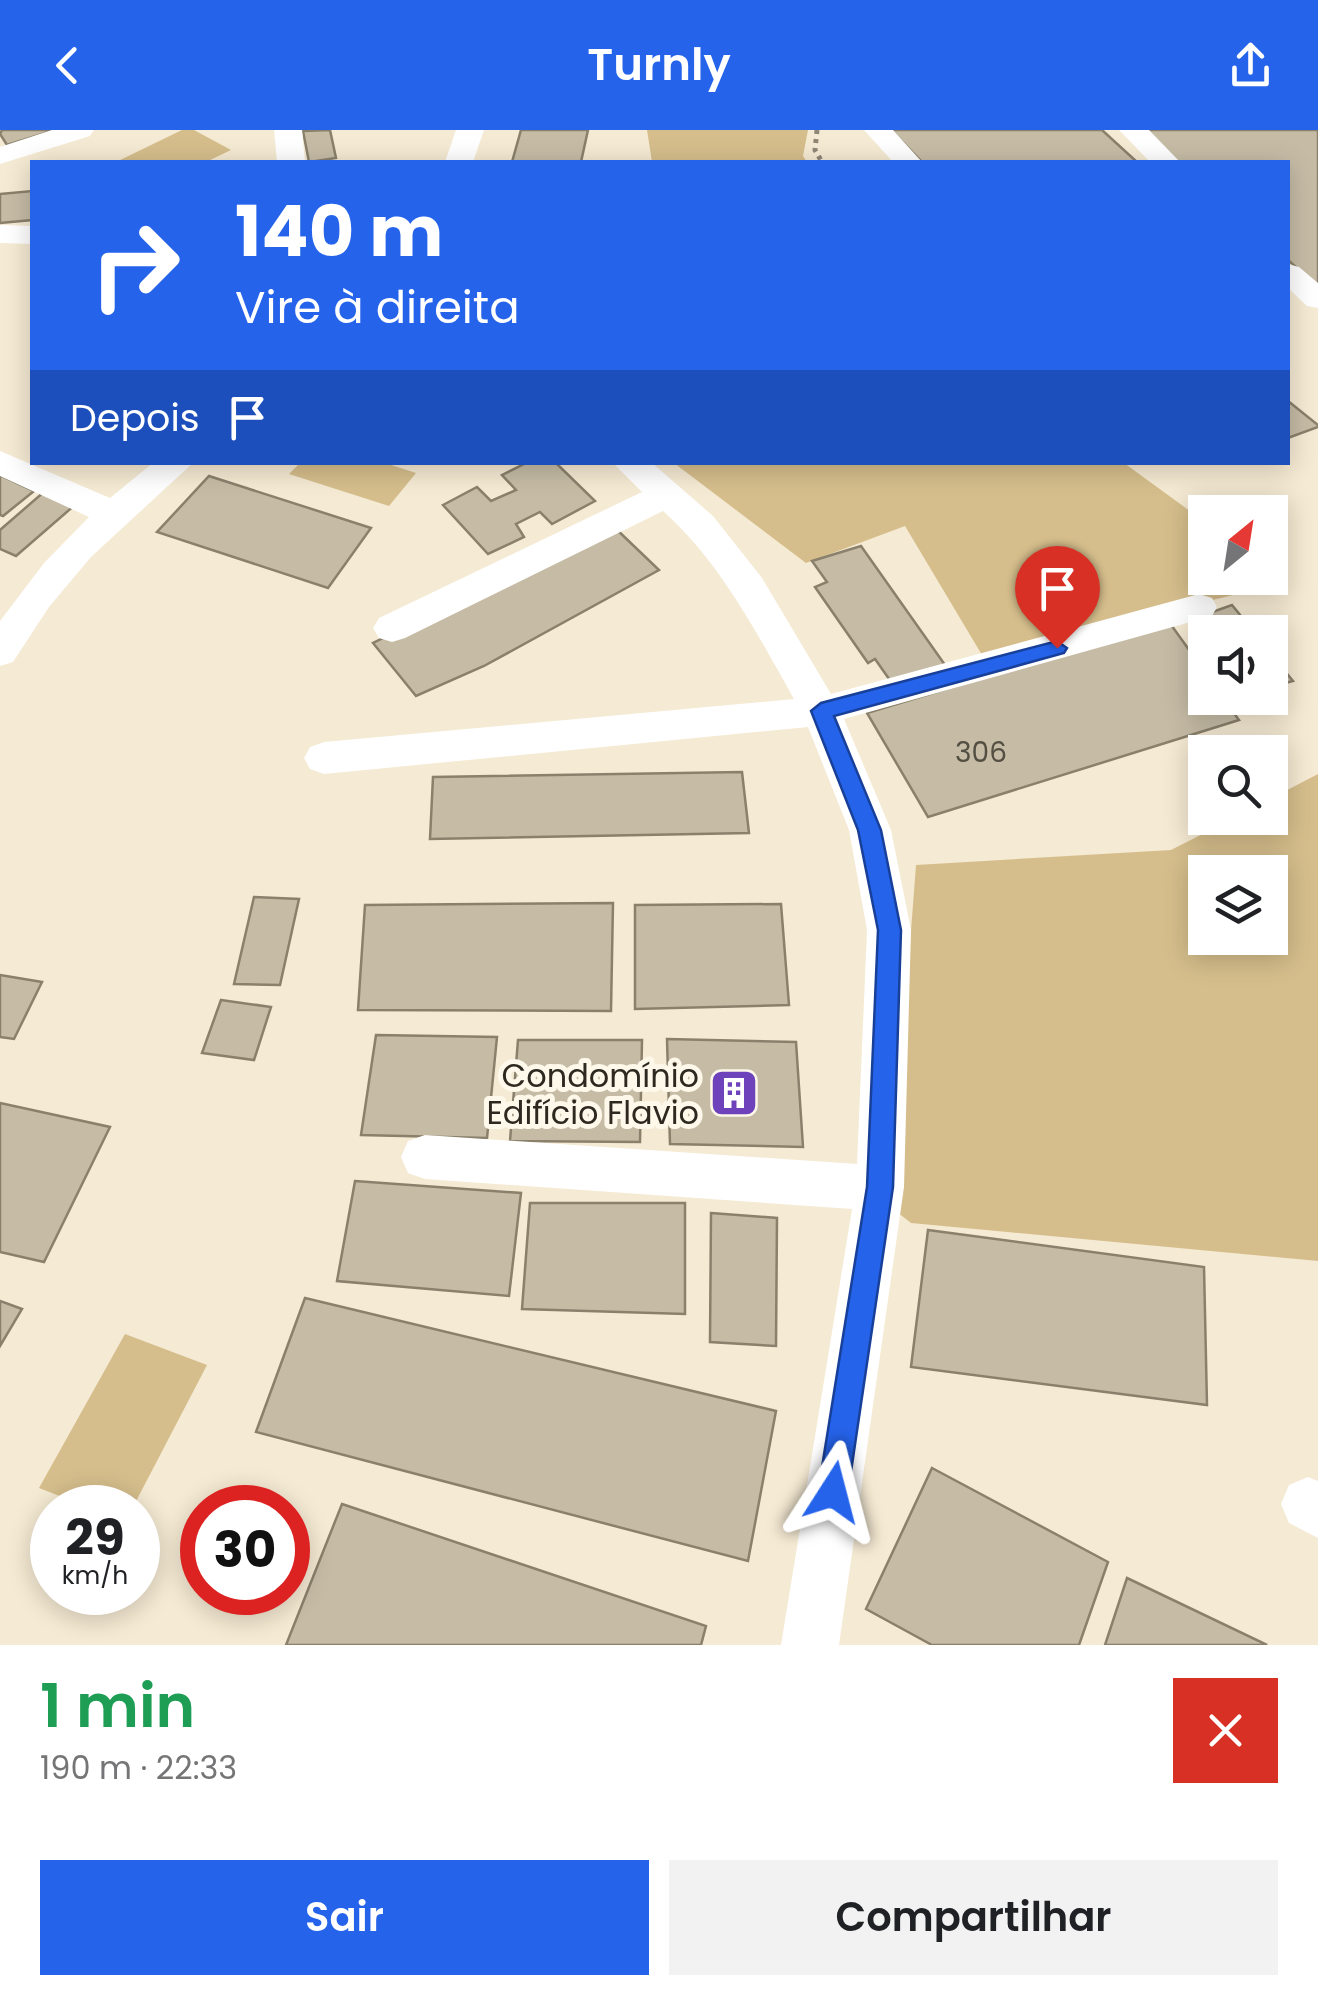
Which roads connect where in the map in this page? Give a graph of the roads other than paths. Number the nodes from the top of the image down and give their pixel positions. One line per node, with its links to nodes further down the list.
1 (80, 130): 6 (street)
2 (288, 130): 7 (street)
3 (470, 130): 8 (street)
4 (878, 130): 9 (street)
5 (1133, 130): 10 (street)
6 (0, 156)
7 (291, 160)
8 (460, 160)
9 (906, 160)
10 (1164, 160)
11 (0, 234): 12 (street)
12 (30, 235)
13 (1290, 276): 14 (street)
14 (1306, 299)
15 (0, 462): 19 (street)
16 (172, 465): 19 (street)
17 (632, 465): 18 (street)
18 (668, 494): 21 (street); 23 (street)
19 (111, 514): 22 (street)
20 (1200, 607): 23 (street)
21 (392, 628)
22 (0, 652)
23 (821, 711): 24 (street); 26 (street)
24 (324, 758)
25 (425, 1157): 26 (street)
26 (880, 1187): 27 (street)
27 (810, 1645)

